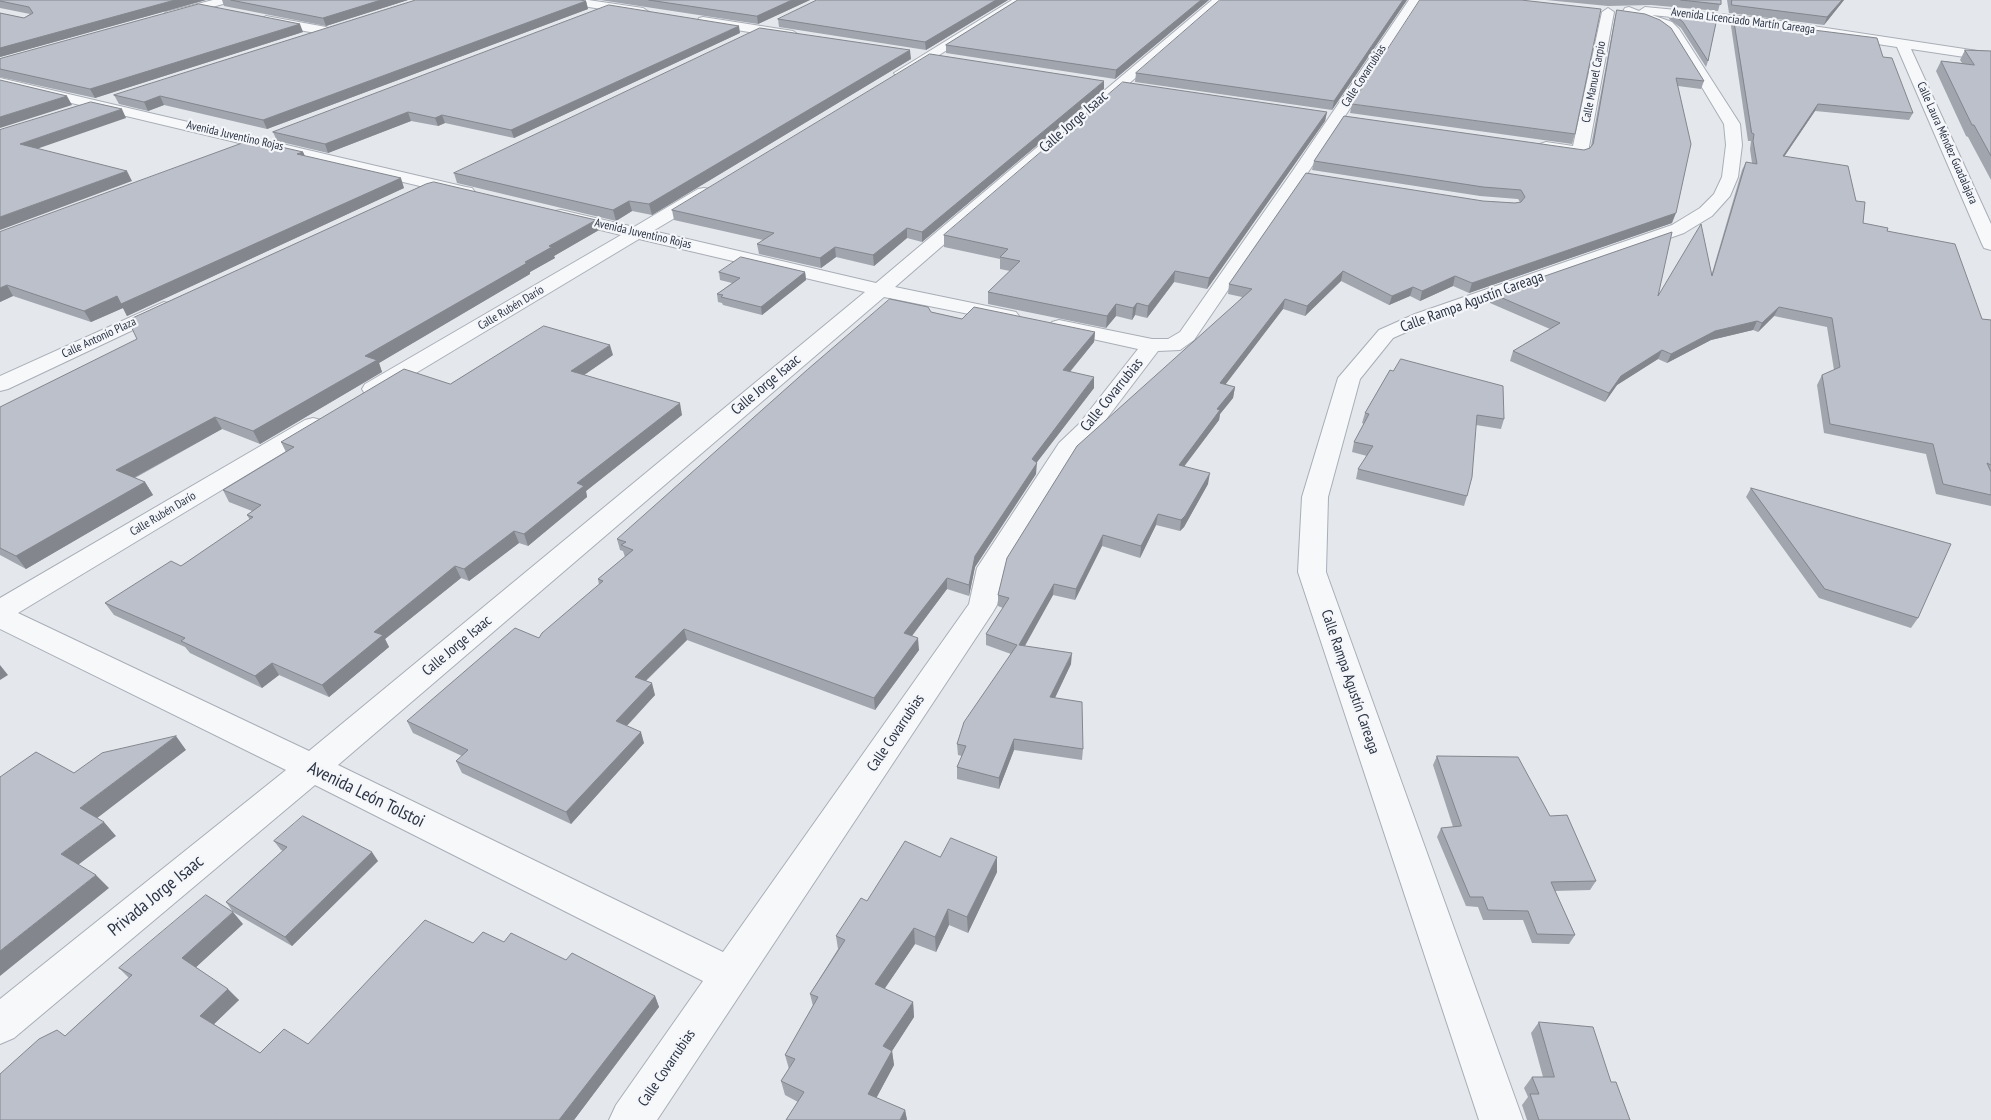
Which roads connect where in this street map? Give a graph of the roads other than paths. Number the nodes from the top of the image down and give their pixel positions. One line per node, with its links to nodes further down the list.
1 (226, 0): 7 (street)
2 (565, 0): 8 (street)
3 (626, 0): 8 (street)
4 (1020, 0): 25 (street)
5 (1218, 0): 47 (street, Calle Jorge Isaac)
6 (1414, 0): 30 (street, Calle Covarrubias)
7 (201, 7): 11 (street); 16 (street)
8 (609, 7): 12 (street); 14 (street)
9 (1603, 11): 10 (street, Avenida Licenciado Martín Careaga); 34 (street, Calle Manuel Carpio)
10 (1629, 11): 22 (street, Avenida Licenciado Martín Careaga); 61 (street, Calle Rampa Agustín Careaga)
11 (230, 13)
12 (656, 14)
13 (249, 16): 20 (street)
14 (581, 17)
15 (787, 17): 18 (street)
16 (162, 18)
17 (685, 18): 18 (street)
18 (760, 30): 19 (street); 21 (street)
19 (807, 37)
20 (300, 40)
21 (734, 42)
22 (1902, 44): 23 (street, Avenida Licenciado Martín Careaga); 44 (street, Calle Laura Méndez Guadalajara)
23 (1991, 57)
24 (0, 82): 27 (street, Avenida Juventino Rojas)
25 (887, 82)
26 (117, 98): 27 (street)
27 (98, 104): 28 (street); 33 (street, Avenida Juventino Rojas)
28 (72, 112)
29 (1318, 114): 30 (street)
30 (1337, 117): 31 (street); 37 (street, Calle Covarrubias)
31 (1356, 120)
32 (277, 134): 33 (street)
33 (258, 141): 35 (street); 40 (street, Avenida Juventino Rojas)
34 (1531, 145)
35 (231, 152)
36 (460, 171): 40 (street)
37 (1299, 174): 38 (street); 51 (street, Calle Covarrubias)
38 (1318, 177)
39 (720, 183): 45 (street, Calle Rubén Darío)
40 (433, 184): 41 (street); 42 (street, Avenida Juventino Rojas)
41 (406, 196)
42 (482, 196)
43 (540, 210): 45 (street, Avenida Juventino Rojas)
44 (1985, 216): 46 (street, Calle Laura Méndez Guadalajara)
45 (637, 233): 47 (street, Avenida Juventino Rojas); 53 (street, Calle Rubén Darío)
46 (1991, 244)
47 (880, 290): 49 (street, Avenida Juventino Rojas); 57 (street, Calle Jorge Isaac)
48 (180, 300): 52 (street, Calle Antonio Plaza)
49 (1025, 320)
50 (1045, 324): 51 (street)
51 (1162, 345): 58 (street, Calle Covarrubias)
52 (0, 384)
53 (357, 399)
54 (331, 414): 55 (street, Calle Rubén Darío)
55 (0, 611)
56 (0, 617): 57 (street, Avenida León Tolstoi)
57 (312, 768): 58 (street, Avenida León Tolstoi); 59 (street, Privada Jorge Isaac)
58 (730, 975): 60 (street, Calle Covarrubias)
59 (0, 1024)
60 (632, 1120)
61 (1501, 1120)

